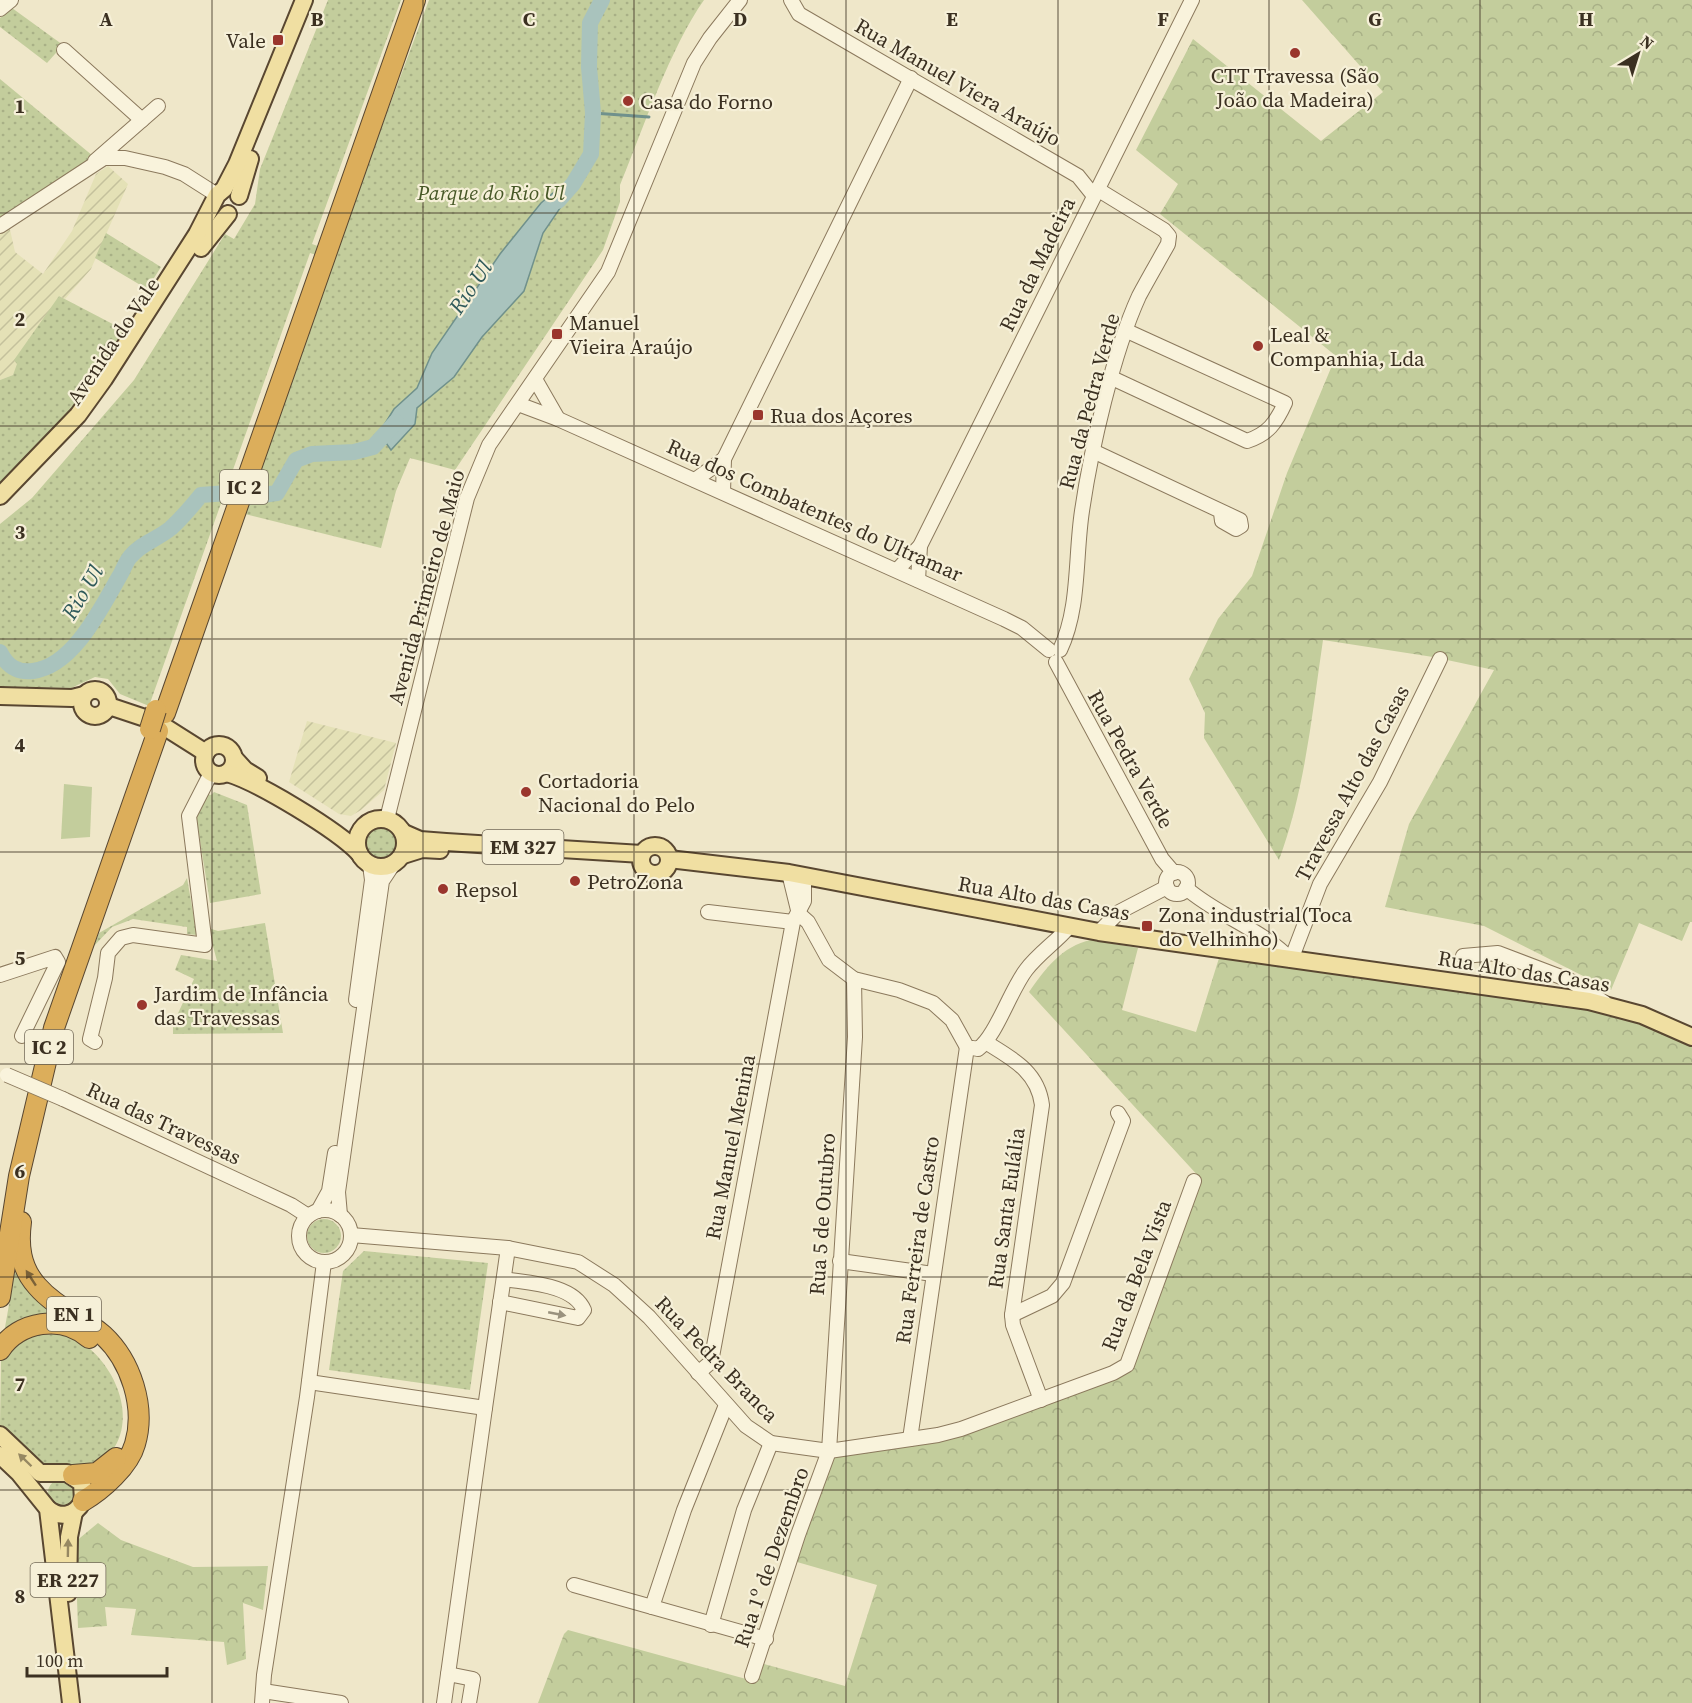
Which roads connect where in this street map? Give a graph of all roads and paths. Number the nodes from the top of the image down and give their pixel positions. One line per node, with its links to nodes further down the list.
1 (11, 0): 9 (street)
2 (304, 0): 16 (main road, Avenida do Vale)
3 (316, 0): 16 (main road, Avenida do Vale)
4 (408, 0): 38 (highway, IC 2)
5 (415, 0): 38 (highway, IC 2)
6 (740, 0): 20 (street, Avenida Primeiro de Maio)
7 (792, 0): 11 (street, Rua Manuel Viera Araújo)
8 (1192, 0): 15 (street, Rua da Madeira)
9 (0, 9)
10 (64, 50): 13 (street)
11 (911, 78): 15 (street, Rua Manuel Viera Araújo); 24 (street)
12 (158, 106): 13 (street)
13 (142, 120): 14 (street)
14 (92, 165): 16 (street); 17 (street)
15 (1098, 188): 18 (street, Rua da Pedra Verde); 30 (street, Rua da Madeira)
16 (224, 195): 27 (main road, Avenida do Vale); 28 (main road, Avenida do Vale)
17 (0, 226)
18 (1127, 331): 19 (street, Rua da Pedra Verde); 19 (street)
19 (1112, 378): 23 (street, Rua da Pedra Verde)
20 (535, 379): 21 (street, Avenida Primeiro de Maio); 22 (street)
21 (518, 404): 22 (street, Rua dos Combatentes do Ultramar); 42 (street, Avenida Primeiro de Maio)
22 (558, 418): 25 (street, Rua dos Combatentes do Ultramar)
23 (1095, 452): 29 (street); 33 (street, Rua da Pedra Verde)
24 (724, 459): 25 (street); 26 (street)
25 (696, 480): 26 (street, Rua dos Combatentes do Ultramar)
26 (723, 492): 31 (street, Rua dos Combatentes do Ultramar)
27 (0, 496)
28 (0, 509)
29 (1221, 513)
30 (920, 546): 31 (street, Rua da Madeira); 32 (street, Rua da Madeira)
31 (897, 570): 32 (street, Rua dos Combatentes do Ultramar)
32 (918, 580): 33 (street, Rua dos Combatentes do Ultramar)
33 (1055, 654): 48 (street, Rua Pedra Verde)
34 (1440, 659): 57 (street, Travessa Alto das Casas)
35 (0, 696): 36 (main road)
36 (84, 703): 37 (main road); 40 (main road)
37 (0, 705)
38 (160, 711): 39 (highway, IC 2)
39 (154, 730): 67 (highway, IC 2); 72 (highway, IC 2)
40 (206, 753): 41 (main road); 41 (main road)
41 (224, 768): 43 (main road); 45 (main road); 63 (street)
42 (387, 819): 43 (main road); 44 (main road, EM 327)
43 (366, 824): 45 (main road)
44 (404, 833): 46 (main road, EM 327); 47 (main road)
45 (364, 859): 47 (main road, EM 327); 70 (street)
46 (642, 859): 47 (main road, EM 327); 49 (main road, Rua Alto das Casas / EM 327)
47 (398, 860): 71 (street)
48 (1174, 873): 50 (street); 51 (street)
49 (796, 875): 53 (street); 54 (main road, Rua Alto das Casas / EM 327)
50 (1167, 887): 51 (street); 55 (street)
51 (1186, 888): 57 (street)
52 (708, 912): 53 (street)
53 (796, 918): 59 (street); 83 (street, Rua Manuel Menina)
54 (1069, 927): 55 (main road, Rua Alto das Casas / EM 327); 64 (street)
55 (1099, 932): 57 (main road, Rua Alto das Casas / EM 327)
56 (1463, 956): 60 (street)
57 (1291, 960): 60 (main road, Rua Alto das Casas / EM 327)
58 (0, 975): 61 (street)
59 (854, 980): 65 (street); 75 (street, Rua 5 de Outubro)
60 (1606, 1004): 62 (main road, Rua Alto das Casas / EM 327)
61 (22, 1035)
62 (1692, 1037)
63 (95, 1042)
64 (987, 1043): 65 (street); 81 (street, Rua Santa Eulália)
65 (967, 1047): 77 (street, Rua Ferreira de Castro)
66 (3, 1073): 70 (street, Rua das Travessas, bridge)
67 (36, 1106): 79 (highway, IC 2); 95 (highway, EN 1, one-way to 67)
68 (1118, 1113): 81 (street)
69 (1194, 1181): 85 (street, Rua da Bela Vista)
70 (313, 1213): 71 (street, Rua das Travessas); 76 (street)
71 (340, 1215): 73 (street)
72 (0, 1220)
73 (351, 1235): 74 (street); 76 (street)
74 (508, 1248): 78 (street); 83 (street, Rua Pedra Branca)
75 (840, 1261): 77 (street); 91 (street, Rua 5 de Outubro)
76 (324, 1262): 84 (street)
77 (933, 1274): 89 (street, Rua Ferreira de Castro)
78 (504, 1279): 80 (street); 80 (street, one-way to 78)
79 (0, 1297)
80 (500, 1302): 87 (street)
81 (1012, 1315): 85 (street, Rua Santa Eulália)
82 (0, 1350): 93 (highway, EN 1)
83 (698, 1373): 86 (street, Rua Pedra Branca)
84 (309, 1382): 87 (street); 103 (street)
85 (1041, 1400): 89 (street, Rua Pedra Branca)
86 (726, 1405): 90 (street, Rua Pedra Branca); 97 (street)
87 (485, 1408): 101 (street)
88 (0, 1435): 93 (main road, one-way to 88)
89 (910, 1439): 91 (street, Rua Pedra Branca)
90 (771, 1443): 91 (street, Rua Pedra Branca); 98 (street)
91 (829, 1451): 99 (street, Rua 1º de Dezembro)
92 (0, 1455): 94 (main road)
93 (64, 1474): 94 (main road, ER 227); 95 (main road, ER 227)
94 (45, 1505): 95 (main road); 100 (main road, ER 227)
95 (79, 1506): 100 (main road, ER 227, one-way to 95)
96 (574, 1585): 97 (street)
97 (652, 1607): 98 (street)
98 (711, 1624): 99 (street)
99 (766, 1639): 102 (street, Rua 1º de Dezembro)
100 (66, 1648): 104 (main road, ER 227)
101 (448, 1674): 106 (street); 107 (street)
102 (752, 1676)
103 (262, 1697): 105 (street)
104 (71, 1703)
105 (340, 1703)
106 (444, 1703)
107 (469, 1703)

